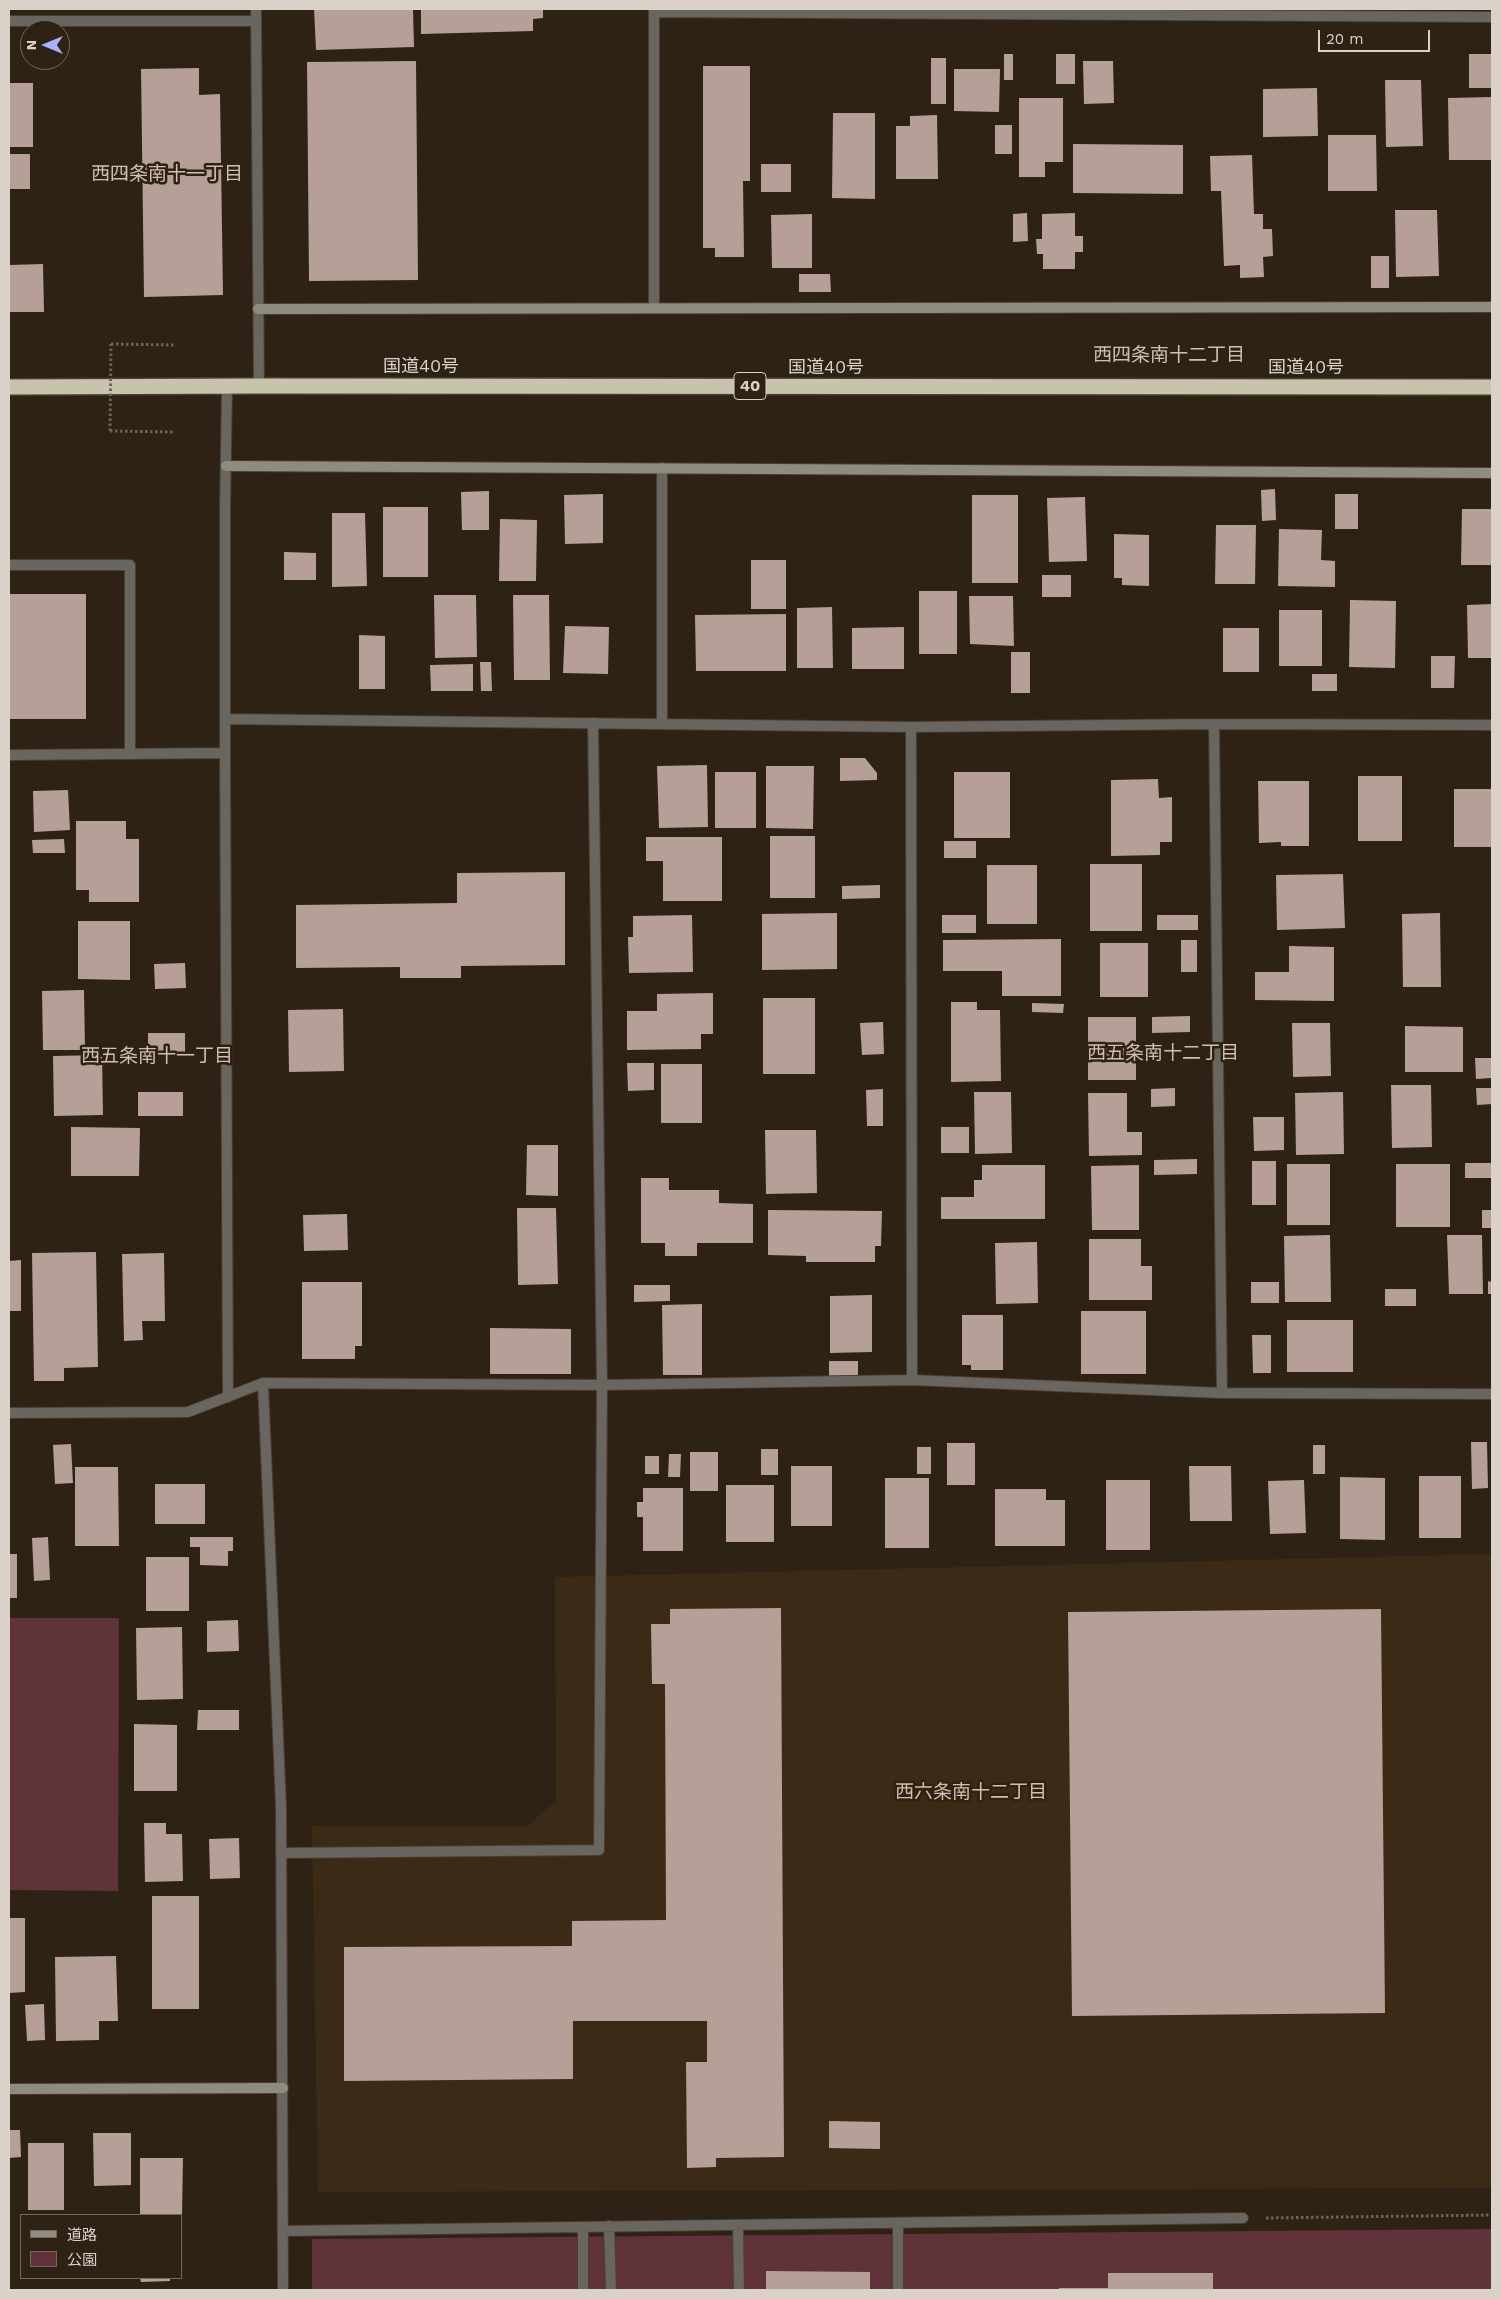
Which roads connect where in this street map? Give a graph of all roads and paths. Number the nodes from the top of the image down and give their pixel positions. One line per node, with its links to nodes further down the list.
1 (256, 9): 4 (street)
2 (654, 10): 3 (street); 7 (street)
3 (1492, 17)
4 (256, 20): 5 (street); 8 (street)
5 (9, 21)
6 (1492, 306): 7 (street)
7 (654, 307): 8 (street)
8 (258, 309): 11 (street)
9 (175, 345): 14 (path, bridge)
10 (227, 386): 11 (highway, 国道40号 / 40); 12 (highway, 国道40号 / 40); 15 (street)
11 (259, 386): 13 (highway, 国道40号 / 40)
12 (9, 387)
13 (1492, 387)
14 (174, 432)
15 (226, 466): 16 (street); 19 (street)
16 (662, 468): 17 (street); 21 (street)
17 (1492, 473)
18 (9, 565): 26 (street)
19 (225, 719): 20 (street); 25 (street)
20 (593, 723): 21 (street); 30 (street)
21 (662, 724): 24 (street)
22 (1214, 724): 23 (street); 24 (street); 31 (street)
23 (1492, 725)
24 (911, 727): 28 (street)
25 (225, 753): 26 (street); 33 (street)
26 (130, 754): 27 (street)
27 (9, 755)
28 (912, 1380): 30 (street); 31 (street)
29 (263, 1383): 30 (street); 33 (street); 35 (street)
30 (602, 1385): 35 (street)
31 (1222, 1393): 32 (street)
32 (1492, 1394)
33 (228, 1397): 34 (street)
34 (9, 1413)
35 (281, 1853): 37 (street)
36 (9, 2088): 37 (street)
37 (283, 2088): 44 (street)
38 (1492, 2215): 39 (path)
39 (1243, 2218): 40 (street)
40 (898, 2223): 41 (street); 49 (street)
41 (738, 2225): 42 (street); 48 (street)
42 (609, 2226): 43 (street); 47 (street)
43 (583, 2227): 44 (street); 46 (street)
44 (283, 2231): 45 (street)
45 (283, 2290)
46 (583, 2290)
47 (611, 2290)
48 (738, 2290)
49 (898, 2290)

